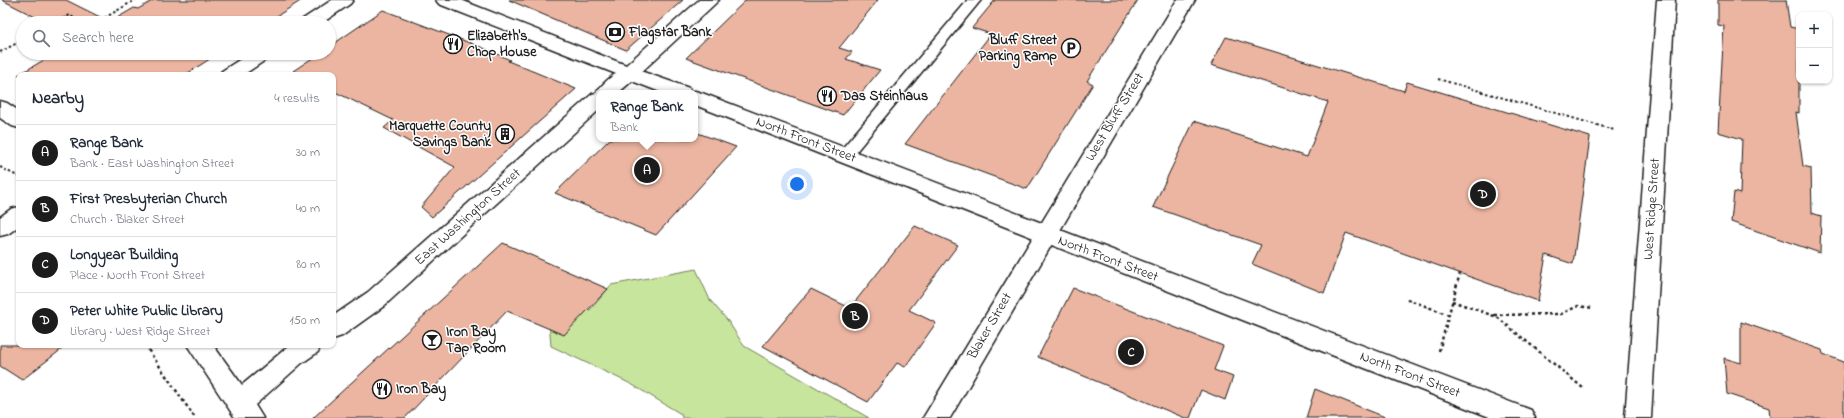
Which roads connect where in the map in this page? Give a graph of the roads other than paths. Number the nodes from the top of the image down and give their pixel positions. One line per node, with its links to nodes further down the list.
1 (344, 0): 7 (street)
2 (445, 0): 10 (street)
3 (710, 0): 10 (street)
4 (976, 0): 17 (lane)
5 (1186, 0): 20 (street, West Bluff Street)
6 (1666, 0): 27 (street, West Ridge Street)
7 (320, 16)
8 (252, 60): 9 (street)
9 (234, 72)
10 (629, 72): 11 (street); 12 (street)
11 (609, 90)
12 (674, 90)
13 (698, 99): 17 (street, North Front Street)
14 (596, 102): 21 (street, East Washington Street)
15 (0, 108): 16 (street)
16 (16, 119)
17 (845, 155): 20 (street, North Front Street)
18 (16, 217): 19 (street)
19 (0, 228)
20 (1044, 234): 25 (street, Blaker Street); 26 (street, North Front Street)
21 (336, 327)
22 (200, 348): 24 (street)
23 (305, 348): 24 (street)
24 (244, 410)
25 (936, 418)
26 (1522, 418)
27 (1638, 418)

